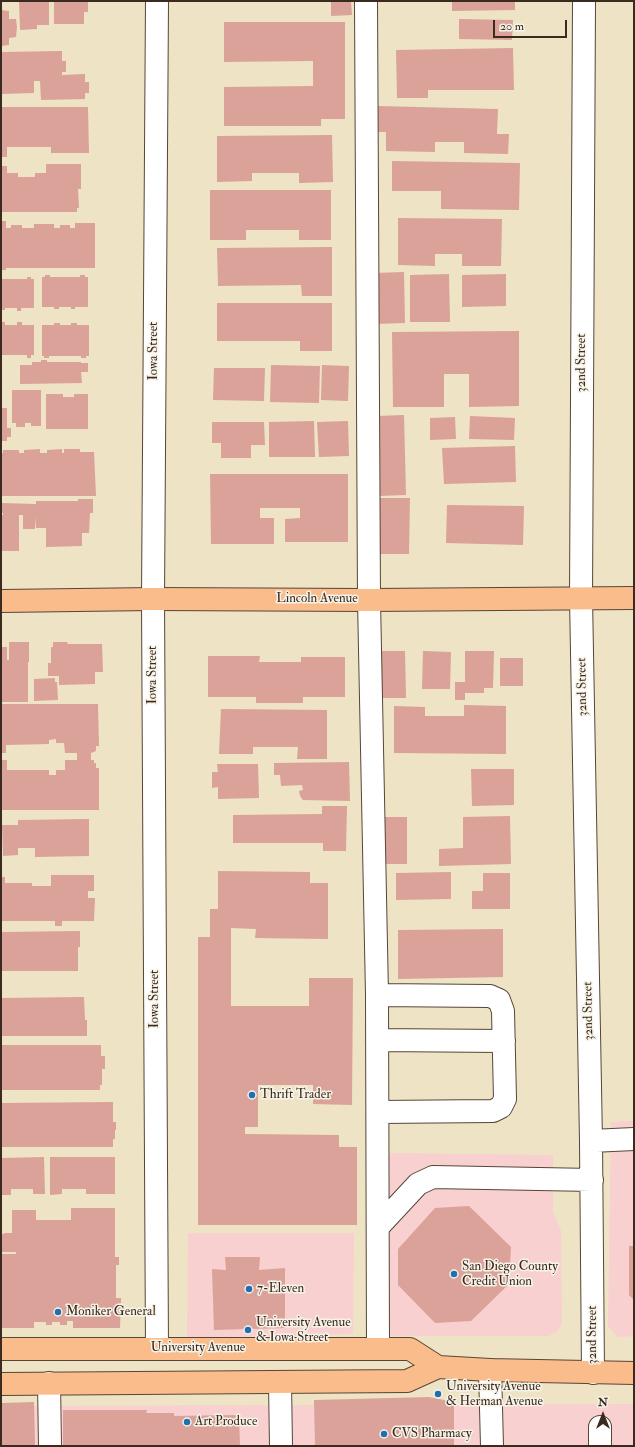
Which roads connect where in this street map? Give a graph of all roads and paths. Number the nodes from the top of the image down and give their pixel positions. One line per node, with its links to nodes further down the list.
1 (157, 1): 6 (street, Iowa Street)
2 (366, 1): 8 (street)
3 (584, 1): 4 (street, 32nd Street)
4 (581, 598): 5 (main road, Lincoln Avenue); 8 (main road, Lincoln Avenue); 14 (street, 32nd Street)
5 (634, 598)
6 (153, 599): 7 (main road, Lincoln Avenue); 8 (main road, Lincoln Avenue); 17 (street, Iowa Street)
7 (1, 600)
8 (369, 600): 9 (street)
9 (377, 995): 10 (street); 11 (street)
10 (377, 1040): 11 (street); 12 (street)
11 (504, 1041): 12 (street)
12 (378, 1112): 16 (street)
13 (634, 1139): 14 (street)
14 (591, 1141): 15 (street, 32nd Street)
15 (592, 1180): 16 (street); 22 (street, 32nd Street)
16 (378, 1227): 18 (street)
17 (157, 1348): 18 (main road, University Avenue); 19 (main road, University Avenue)
18 (378, 1348): 20 (main road, University Avenue)
19 (1, 1349)
20 (438, 1367): 21 (main road, University Avenue); 25 (main road, University Avenue)
21 (490, 1370): 22 (main road, University Avenue); 29 (street)
22 (593, 1373): 23 (main road, University Avenue)
23 (634, 1373)
24 (49, 1383): 25 (main road, University Avenue); 26 (main road, University Avenue); 27 (street)
25 (280, 1383): 28 (street)
26 (1, 1384)
27 (50, 1446)
28 (281, 1446)
29 (492, 1446)

